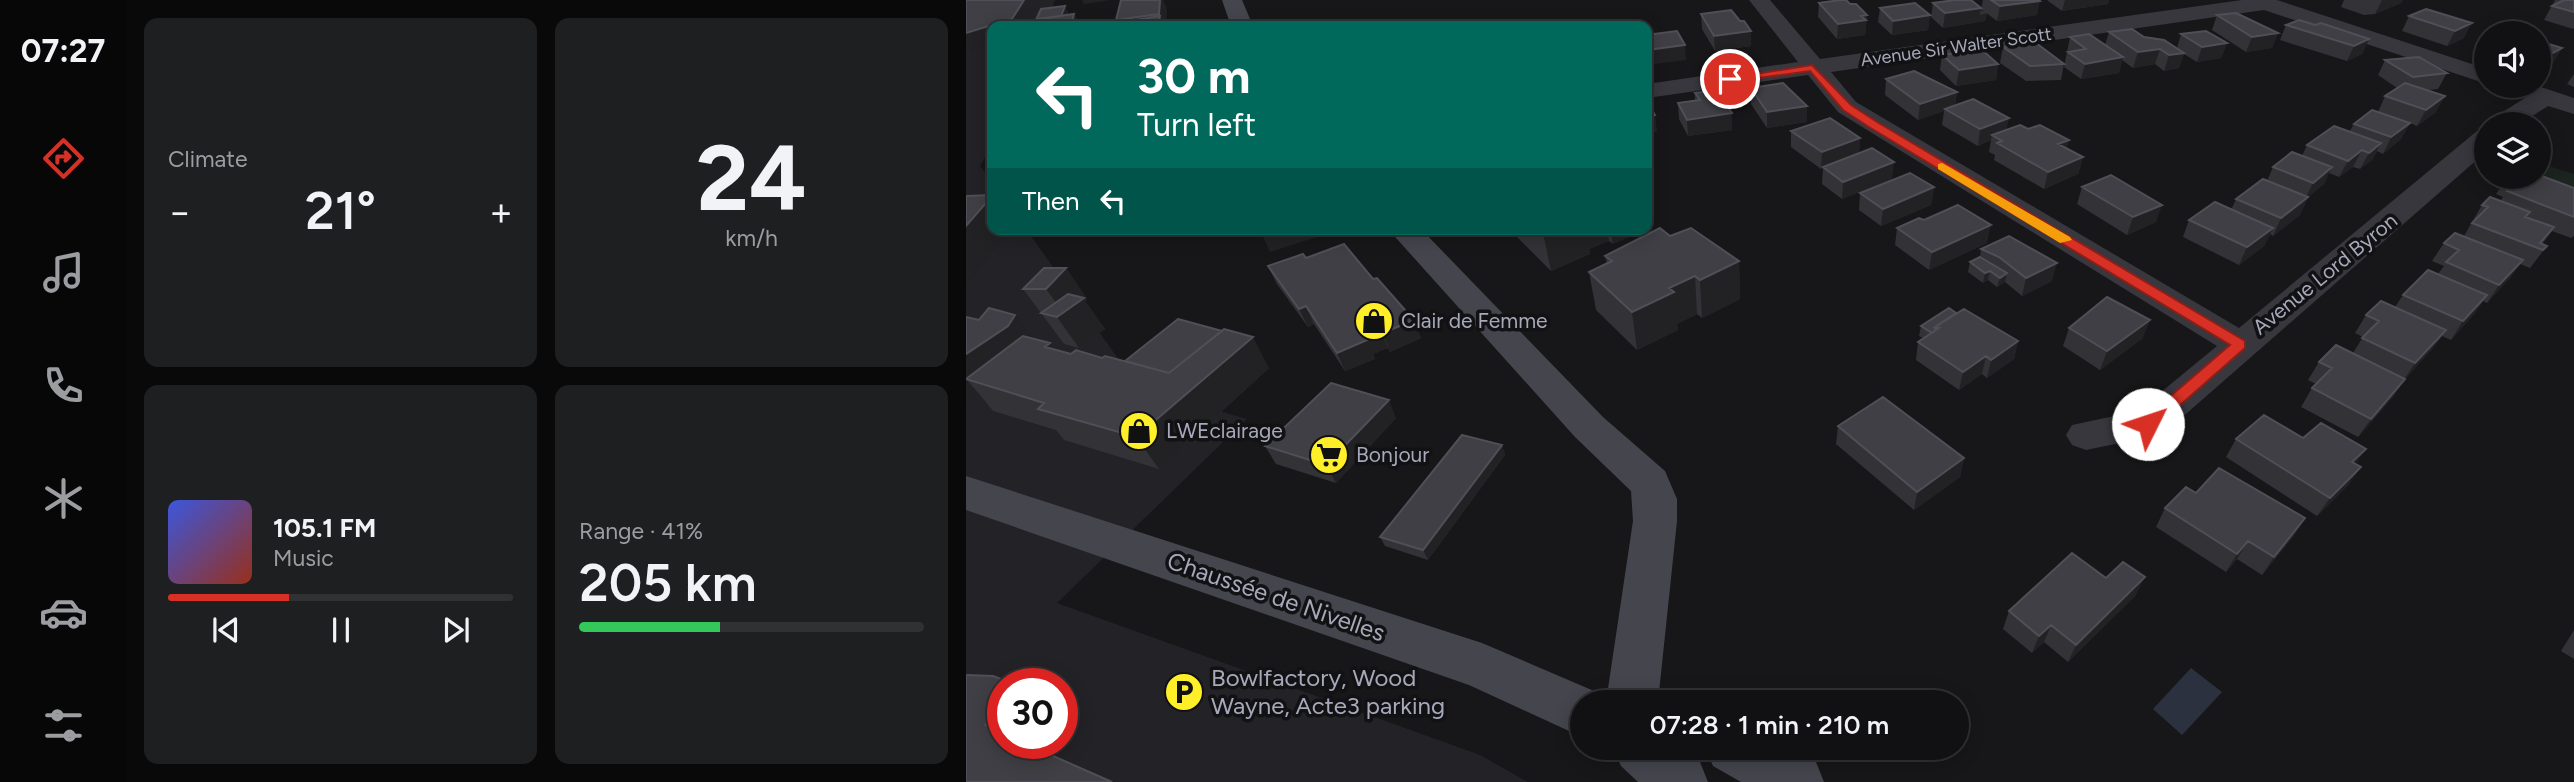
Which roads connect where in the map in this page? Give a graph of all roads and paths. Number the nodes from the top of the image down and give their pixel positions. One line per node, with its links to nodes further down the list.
1 (1232, 0): 6 (street)
2 (1759, 0): 7 (street)
3 (2152, 0): 5 (street)
4 (2261, 2): 5 (street, Avenue Sir Walter Scott); 8 (street)
5 (2178, 14): 7 (street, Avenue Sir Walter Scott)
6 (1240, 21)
7 (1812, 68): 9 (street, Avenue Sir Walter Scott); 16 (street)
8 (2474, 73)
9 (1652, 90)
10 (2543, 98): 13 (street)
11 (2551, 98): 12 (street)
12 (2574, 106)
13 (2521, 112)
14 (2474, 148): 16 (street, Avenue Lord Byron)
15 (1409, 235): 19 (street)
16 (2240, 344): 17 (street, Avenue Lord Byron)
17 (2086, 435)
18 (969, 497): 20 (street, Chaussée de Nivelles)
19 (1633, 690)
20 (1570, 706)
21 (1655, 760): 23 (street)
22 (1756, 760): 24 (street)
23 (1680, 782)
24 (1796, 782)

